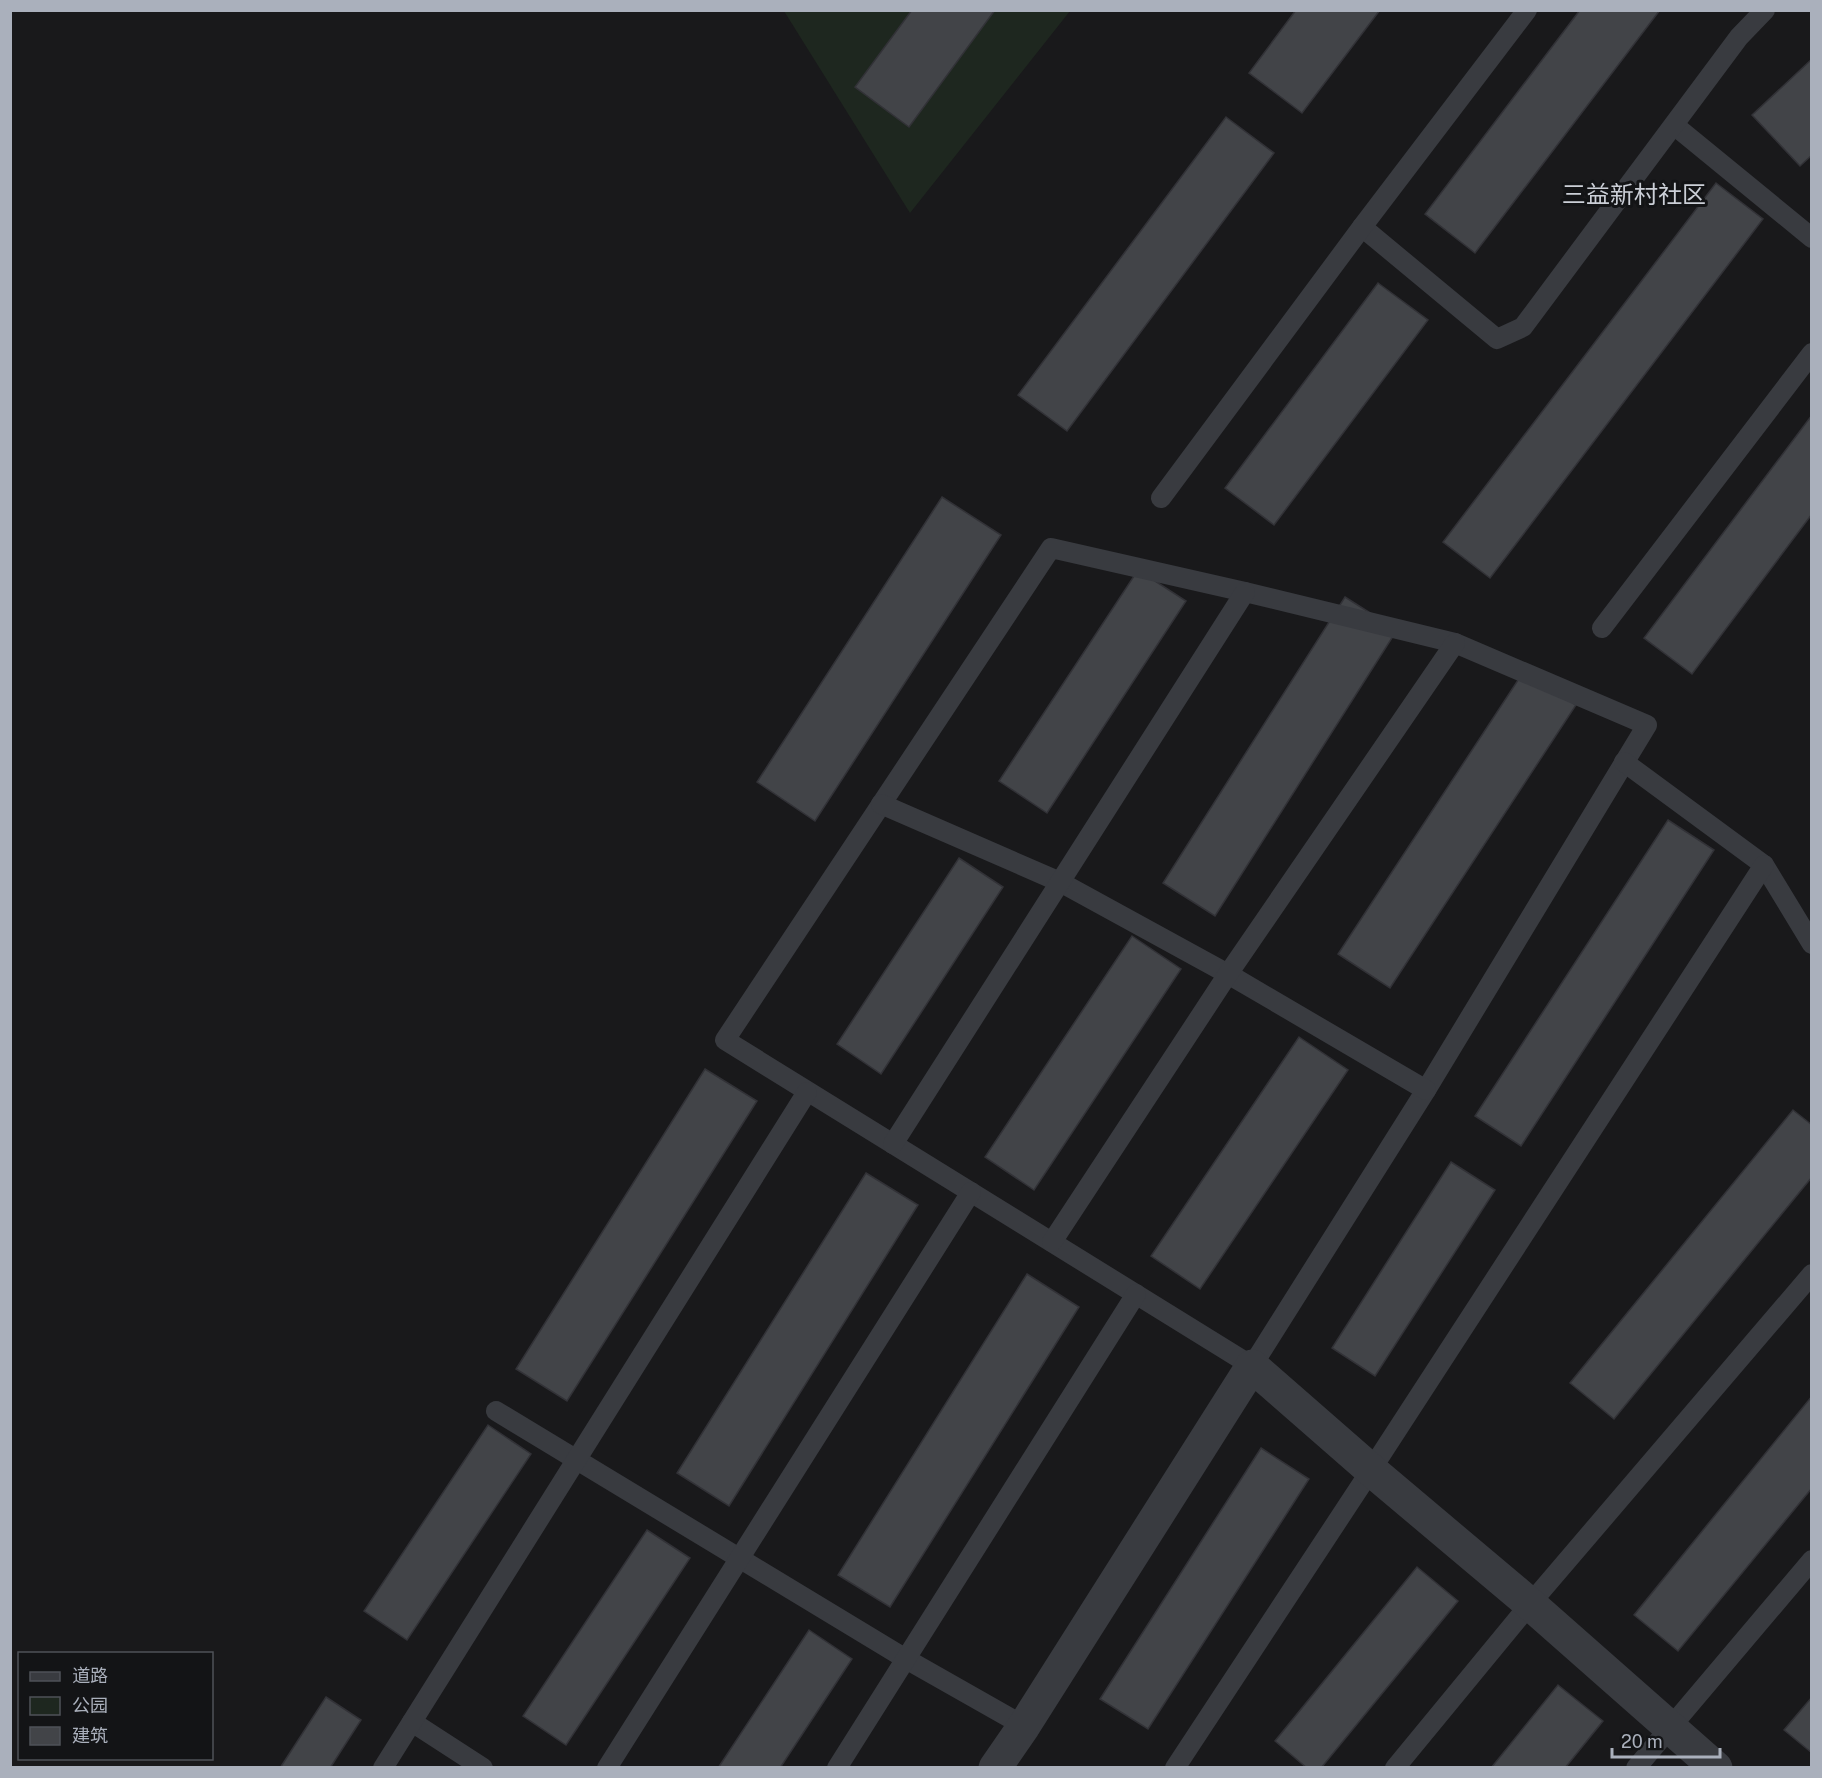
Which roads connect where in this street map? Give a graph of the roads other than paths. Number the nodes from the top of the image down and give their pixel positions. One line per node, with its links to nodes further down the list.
1 (1527, 10): 4 (lane)
2 (1765, 10): 3 (lane)
3 (1674, 125): 4 (lane); 5 (lane)
4 (1362, 227): 7 (lane)
5 (1812, 238)
6 (1812, 353): 9 (lane)
7 (1161, 498)
8 (1245, 592): 10 (lane); 12 (lane); 14 (lane)
9 (1602, 627)
10 (1455, 643): 11 (lane); 16 (lane)
11 (1624, 762): 13 (lane); 17 (lane)
12 (882, 804): 14 (lane); 18 (lane)
13 (1764, 865): 15 (lane); 27 (lane)
14 (1060, 882): 16 (lane); 19 (lane)
15 (1812, 944)
16 (1228, 974): 17 (lane); 21 (lane)
17 (1426, 1090): 24 (lane)
18 (807, 1092): 19 (lane); 26 (lane)
19 (893, 1144): 20 (lane)
20 (970, 1192): 21 (lane); 28 (lane)
21 (1052, 1242): 23 (lane)
22 (1812, 1274): 30 (lane)
23 (1136, 1294): 24 (lane); 31 (lane)
24 (1252, 1366): 27 (street); 33 (street)
25 (495, 1411): 26 (lane)
26 (576, 1460): 28 (lane); 32 (lane)
27 (1371, 1470): 30 (street); 40 (lane)
28 (739, 1558): 31 (lane); 37 (lane)
29 (1812, 1560): 34 (lane)
30 (1530, 1604): 34 (street); 41 (lane)
31 (906, 1659): 33 (lane); 38 (lane)
32 (412, 1722): 35 (lane); 36 (lane)
33 (1024, 1726): 39 (street)
34 (1670, 1727): 42 (lane); 43 (street)
35 (383, 1767)
36 (483, 1767)
37 (607, 1767)
38 (837, 1767)
39 (996, 1767)
40 (1174, 1767)
41 (1395, 1767)
42 (1636, 1767)
43 (1716, 1767)

